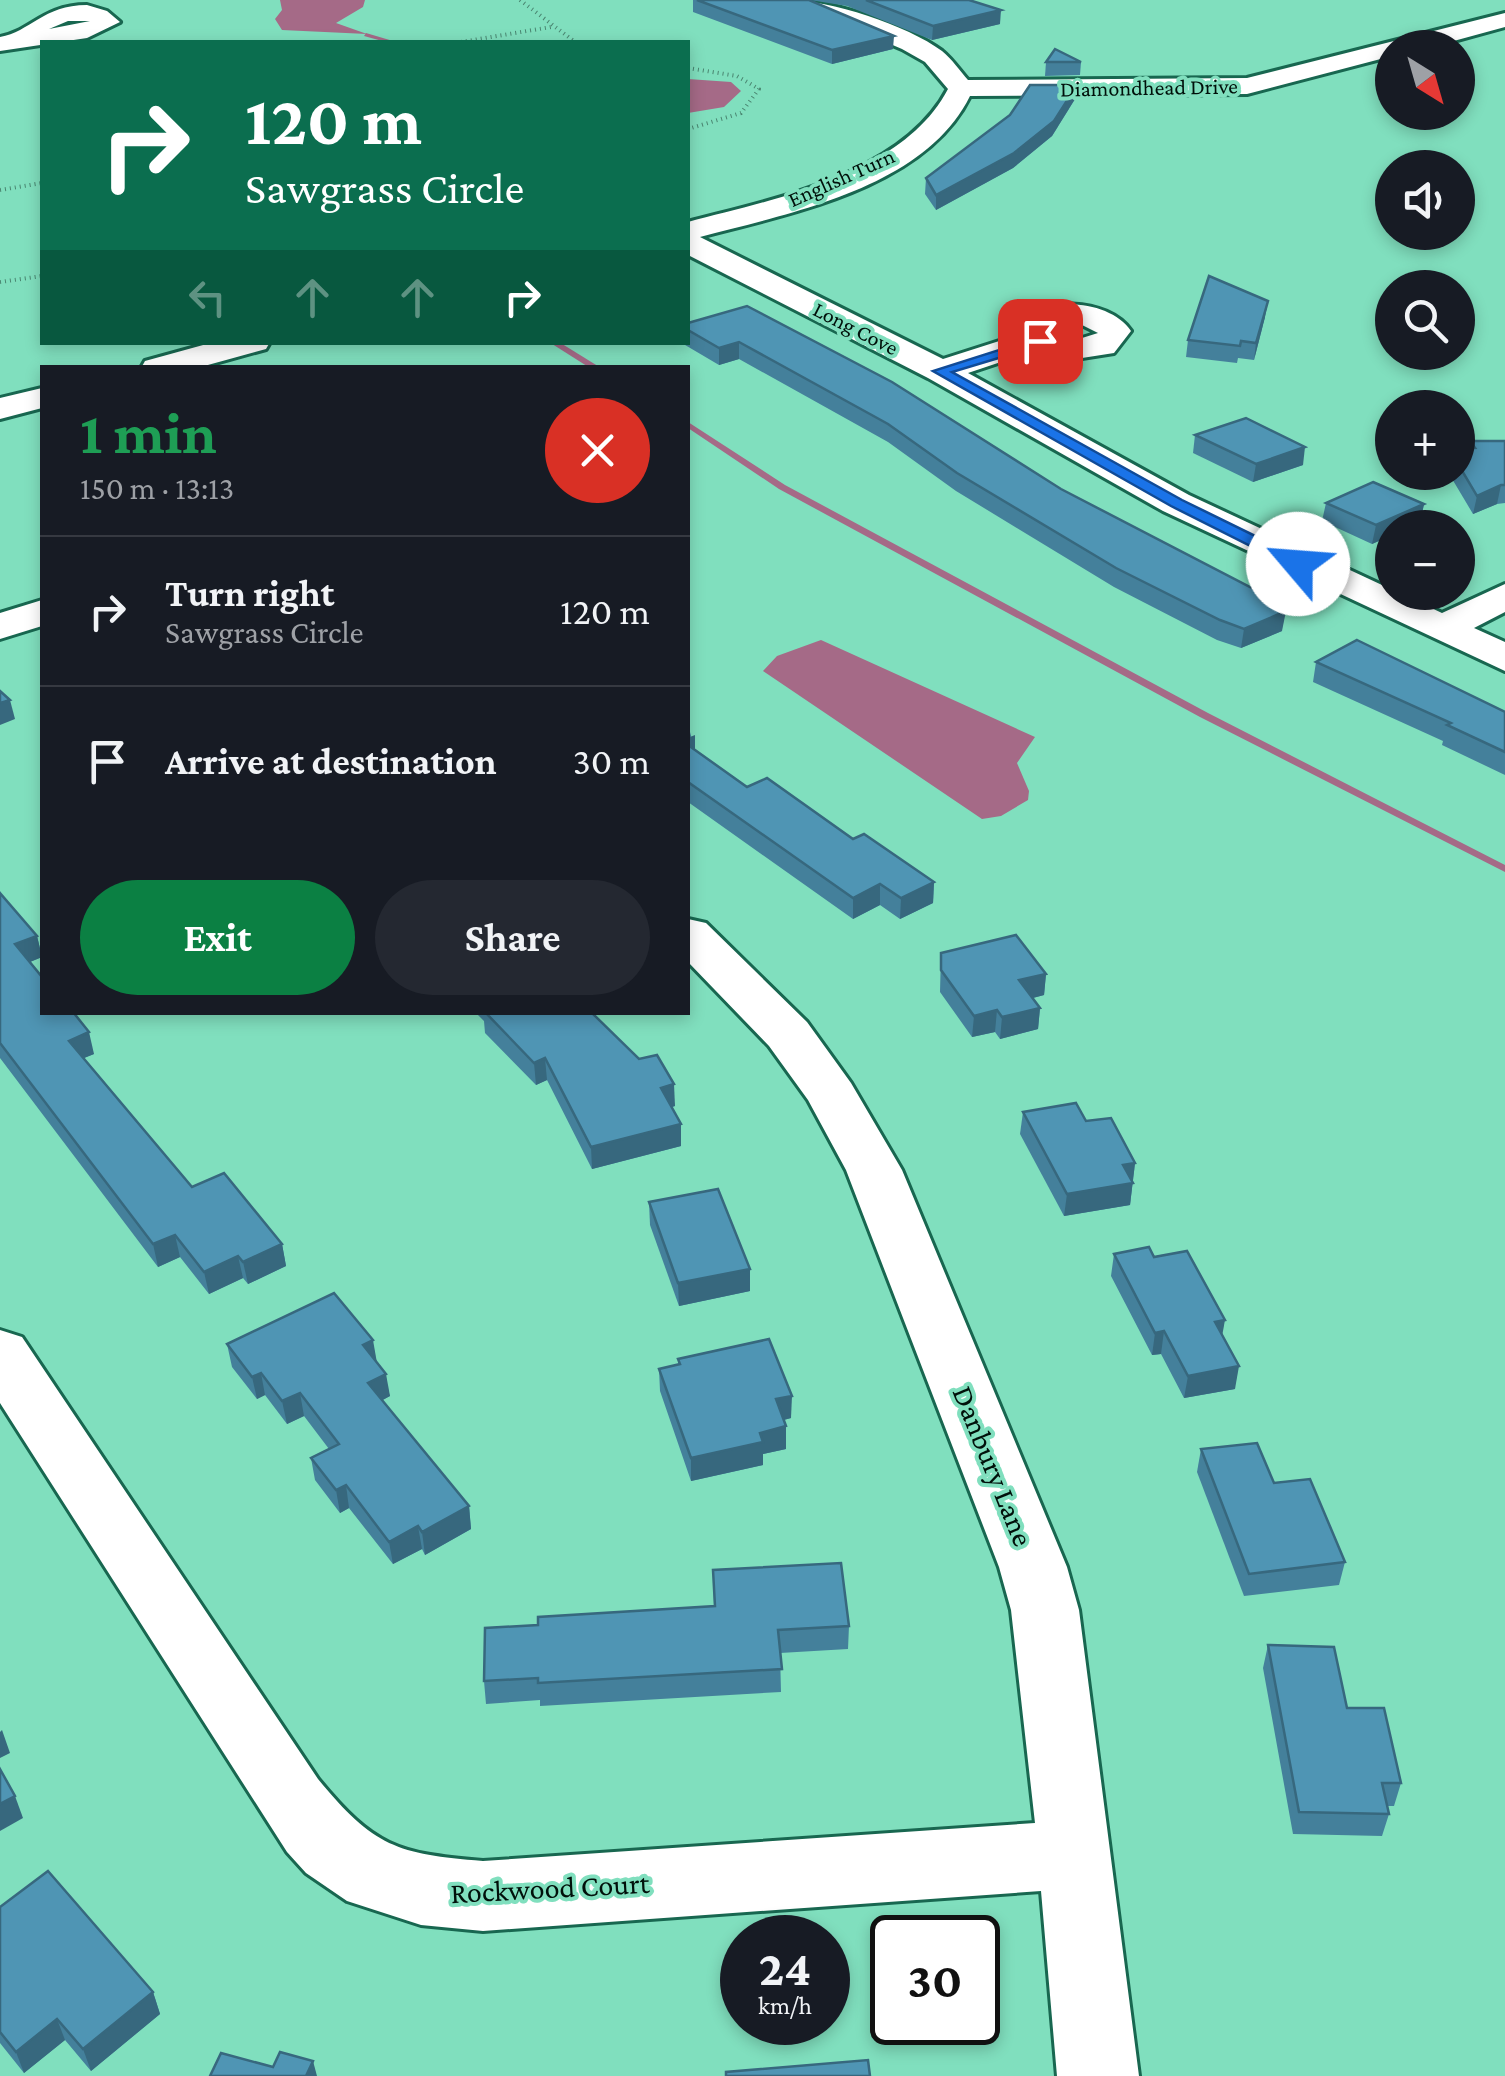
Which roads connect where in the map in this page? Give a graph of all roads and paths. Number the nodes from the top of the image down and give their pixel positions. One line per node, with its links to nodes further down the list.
1 (520, 0): 4 (path)
2 (799, 0): 10 (street)
3 (1505, 20): 5 (street, Diamondhead Drive)
4 (551, 26): 6 (path); 7 (path)
5 (1466, 30)
6 (471, 40)
7 (572, 40)
8 (1375, 53): 10 (street, Diamondhead Drive)
9 (690, 68): 11 (path)
10 (960, 88): 14 (street, English Turn)
11 (690, 127)
12 (40, 183): 13 (path)
13 (0, 190)
14 (690, 229)
15 (690, 244): 21 (street, Long Cove)
16 (40, 276): 17 (path)
17 (0, 282)
18 (1040, 341): 21 (street)
19 (243, 345): 20 (street)
20 (168, 365)
21 (940, 371): 27 (street, Long Cove)
22 (19, 404): 23 (street)
23 (40, 428)
24 (1505, 596): 27 (street)
25 (40, 613): 26 (street)
26 (0, 626)
27 (1441, 629): 28 (street, Long Cove)
28 (1505, 658)
29 (690, 936): 31 (street, Danbury Lane)
30 (0, 1353): 31 (street, Rockwood Court)
31 (1076, 1854): 32 (street, Danbury Lane)
32 (1098, 2076)

